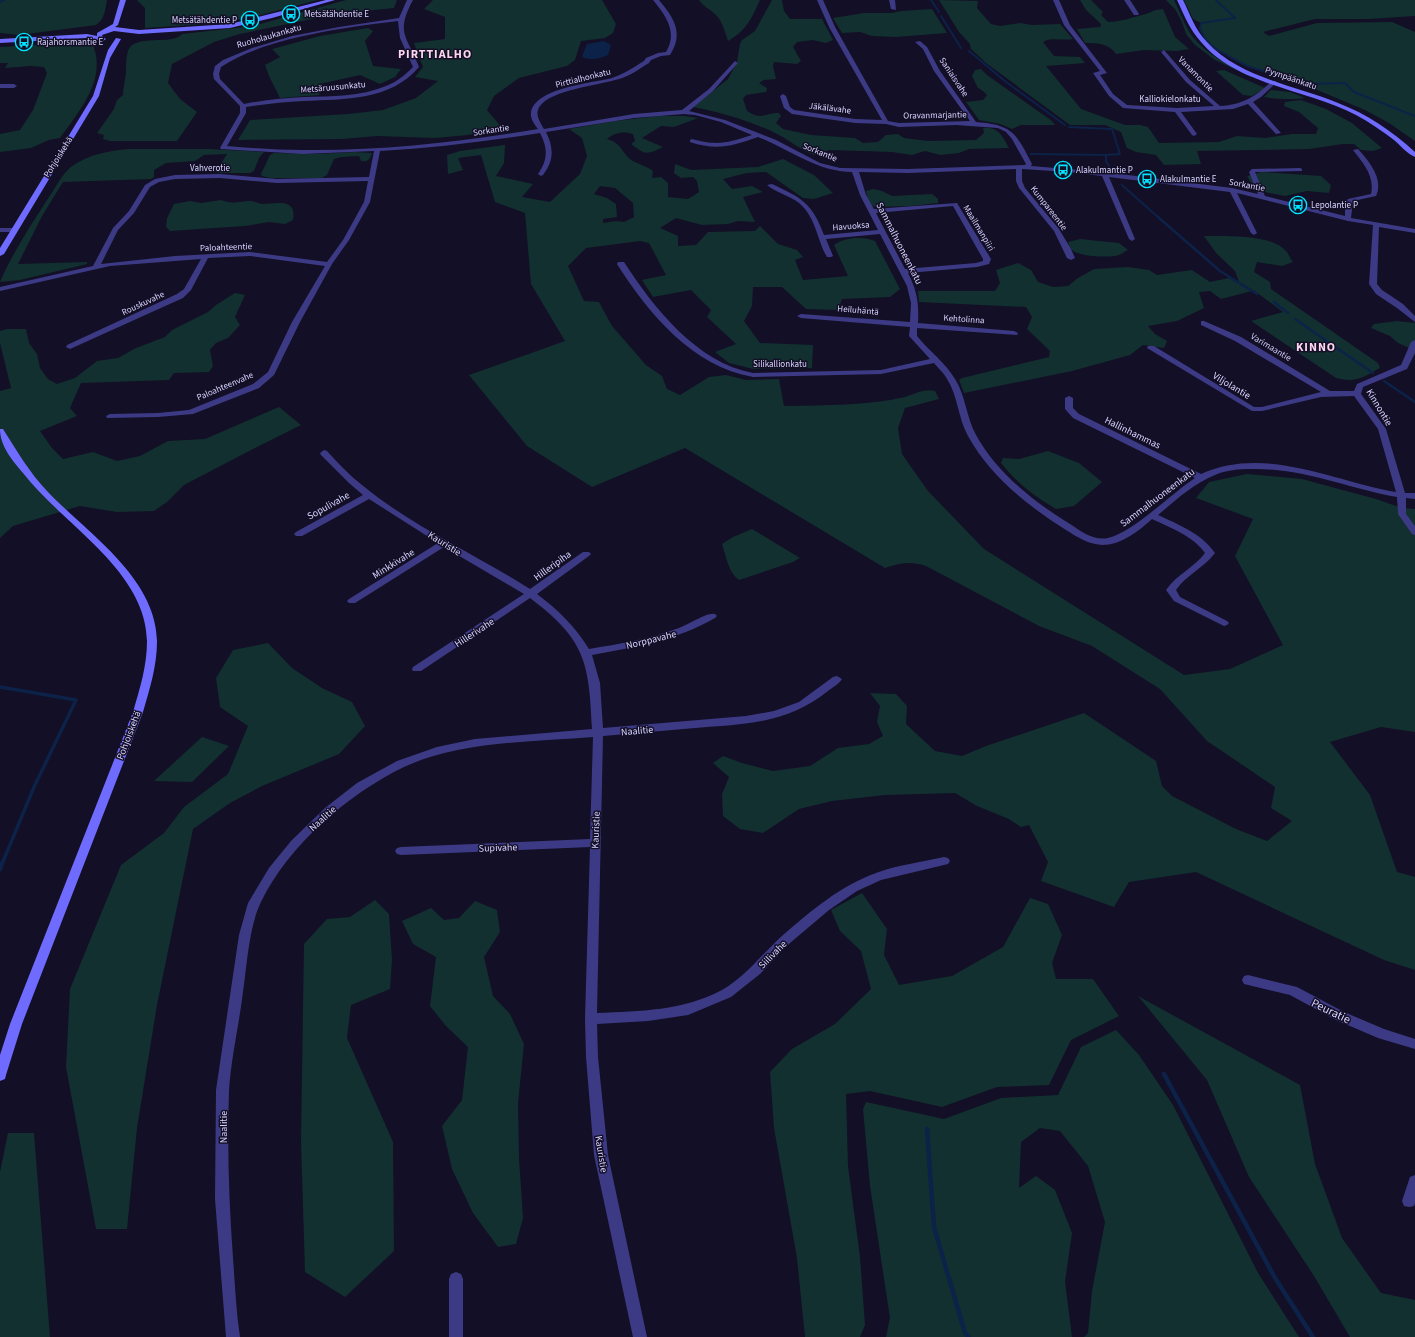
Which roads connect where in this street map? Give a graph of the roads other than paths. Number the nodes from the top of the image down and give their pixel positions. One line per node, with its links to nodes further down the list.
1 (123, 0): 12 (main road)
2 (332, 0): 16 (main road)
3 (410, 0): 13 (street)
4 (656, 0): 36 (street, Pirttialhonkatu)
5 (820, 0): 34 (street)
6 (892, 0): 10 (street)
7 (1056, 0): 32 (street, Kalliokielonkatu)
8 (1127, 0): 11 (street)
9 (1180, 0): 25 (main road, Pyynpäänkatu)
10 (894, 9)
11 (1136, 14)
12 (119, 15): 14 (main road); 15 (main road)
13 (401, 19): 30 (street, Metsäruusunkatu); 30 (street, Ruoholaukankatu)
14 (107, 30): 15 (main road); 17 (main road); 18 (main road)
15 (126, 31): 16 (main road); 19 (main road, Pohjoiskehä)
16 (169, 31): 19 (main road)
17 (62, 37): 18 (main road); 20 (main road)
18 (101, 38): 19 (main road); 23 (main road)
19 (121, 38): 23 (main road, Pohjoiskehä)
20 (0, 41)
21 (918, 42): 35 (street, Saniaisvahe)
22 (1164, 52): 31 (street, Vanamontie)
23 (108, 57): 58 (main road, Pohjoiskehä)
24 (735, 63): 33 (street)
25 (1274, 82): 29 (street, Kalliokielonkatu); 43 (main road, Pyynpäänkatu)
26 (0, 86): 27 (street)
27 (14, 86)
28 (783, 96): 34 (street, Jäkälävahe)
29 (1249, 102): 31 (street, Kalliokielonkatu); 37 (street)
30 (243, 106): 41 (street, Sorkantie)
31 (1218, 107): 32 (street, Kalliokielonkatu)
32 (1178, 110): 38 (street)
33 (684, 112): 36 (street, Sorkantie); 39 (street, Sorkantie)
34 (886, 122): 35 (street, Oravanmarjantie)
35 (974, 123): 45 (street, Oravanmarjantie)
36 (542, 131): 41 (street, Sorkantie); 48 (street)
37 (1278, 133)
38 (1194, 134)
39 (757, 135): 40 (street); 47 (street, Sorkantie)
40 (692, 141)
41 (377, 150): 50 (street)
42 (1356, 150): 55 (street)
43 (1415, 155)
44 (1019, 167): 45 (street, Sorkantie); 47 (street, Sorkantie); 67 (street, Kumpareentie)
45 (1027, 168): 49 (street, Sorkantie)
46 (1300, 170): 53 (street)
47 (856, 171): 54 (street, Sammalhuoneenkatu)
48 (541, 174)
49 (1104, 174): 52 (street, Sorkantie); 63 (street)
50 (372, 179): 68 (street); 70 (street, Vahverotie)
51 (770, 186): 62 (street, Havuoksa)
52 (1232, 190): 53 (street, Sorkantie); 61 (street)
53 (1262, 196): 55 (street, Sorkantie)
54 (871, 211): 60 (street, Sammalhuoneenkatu); 71 (street, Maailmanpiiri)
55 (1348, 219): 56 (street, Sorkantie)
56 (1376, 225): 59 (street, Sorkantie); 74 (street)
57 (0, 230): 58 (street)
58 (14, 230): 64 (main road, Pohjoiskehä)
59 (1415, 231)
60 (883, 232): 62 (street, Havuoksa); 71 (street, Sammalhuoneenkatu)
61 (1254, 233)
62 (821, 237): 66 (street, Havuoksa)
63 (1132, 239)
64 (0, 254)
65 (206, 256): 68 (street, Paloahteentie); 70 (street, Paloahteentie); 79 (street, Rouskuvahe)
66 (829, 256)
67 (1071, 258)
68 (329, 264): 85 (street, Paloahteenvahe)
69 (621, 264): 81 (street, Silikallionkatu)
70 (95, 268): 72 (street, Paloahteentie)
71 (904, 270): 76 (street, Sammalhuoneenkatu)
72 (0, 289)
73 (801, 316): 76 (street, Heiluhäntä)
74 (1415, 320)
75 (1204, 323): 82 (street, Varimaantie)
76 (913, 325): 77 (street, Kehtolinna); 81 (street, Sammalhuoneenkatu)
77 (1014, 333)
78 (1415, 342): 83 (street, Kinnontie)
79 (70, 347)
80 (1151, 348): 82 (street, Viljolantie)
81 (935, 360): 92 (street, Sammalhuoneenkatu)
82 (1327, 392): 83 (street, Viljolantie)
83 (1357, 394): 90 (street, Kinnontie)
84 (1070, 398): 88 (street, Hallinhammas)
85 (110, 416)
86 (0, 430): 111 (main road, Pohjoiskehä)
87 (324, 453): 89 (street, Kauristie)
88 (1200, 477): 90 (street, Sammalhuoneenkatu); 92 (street, Sammalhuoneenkatu)
89 (369, 495): 94 (street, Sopulivahe); 95 (street, Kauristie)
90 (1401, 495): 91 (street, Sammalhuoneenkatu); 93 (street, Kinnontie)
91 (1415, 496)
92 (1151, 515): 100 (street)
93 (1415, 532)
94 (299, 534)
95 (445, 543): 97 (street, Kauristie); 98 (street, Minkkivahe)
96 (586, 554): 97 (street, Hilleripiha)
97 (530, 594): 101 (street, Kauristie); 102 (street, Hillerivahe)
98 (352, 601)
99 (712, 616): 101 (street, Norppavahe)
100 (1224, 623)
101 (586, 653): 104 (street, Kauristie)
102 (417, 669)
103 (837, 679): 104 (street, Naalitie)
104 (598, 734): 105 (street, Kauristie); 115 (street, Naalitie)
105 (594, 844): 106 (street, Supivahe); 109 (street, Kauristie)
106 (401, 851)
107 (944, 862): 109 (street, Siilivahe)
108 (1248, 980): 110 (street, Peuratie)
109 (591, 1019): 117 (street, Kauristie)
110 (1415, 1044)
111 (0, 1075)
112 (1415, 1181): 113 (street)
113 (1409, 1201)
114 (456, 1279): 116 (street)
115 (233, 1337)
116 (456, 1337)
117 (640, 1337)

